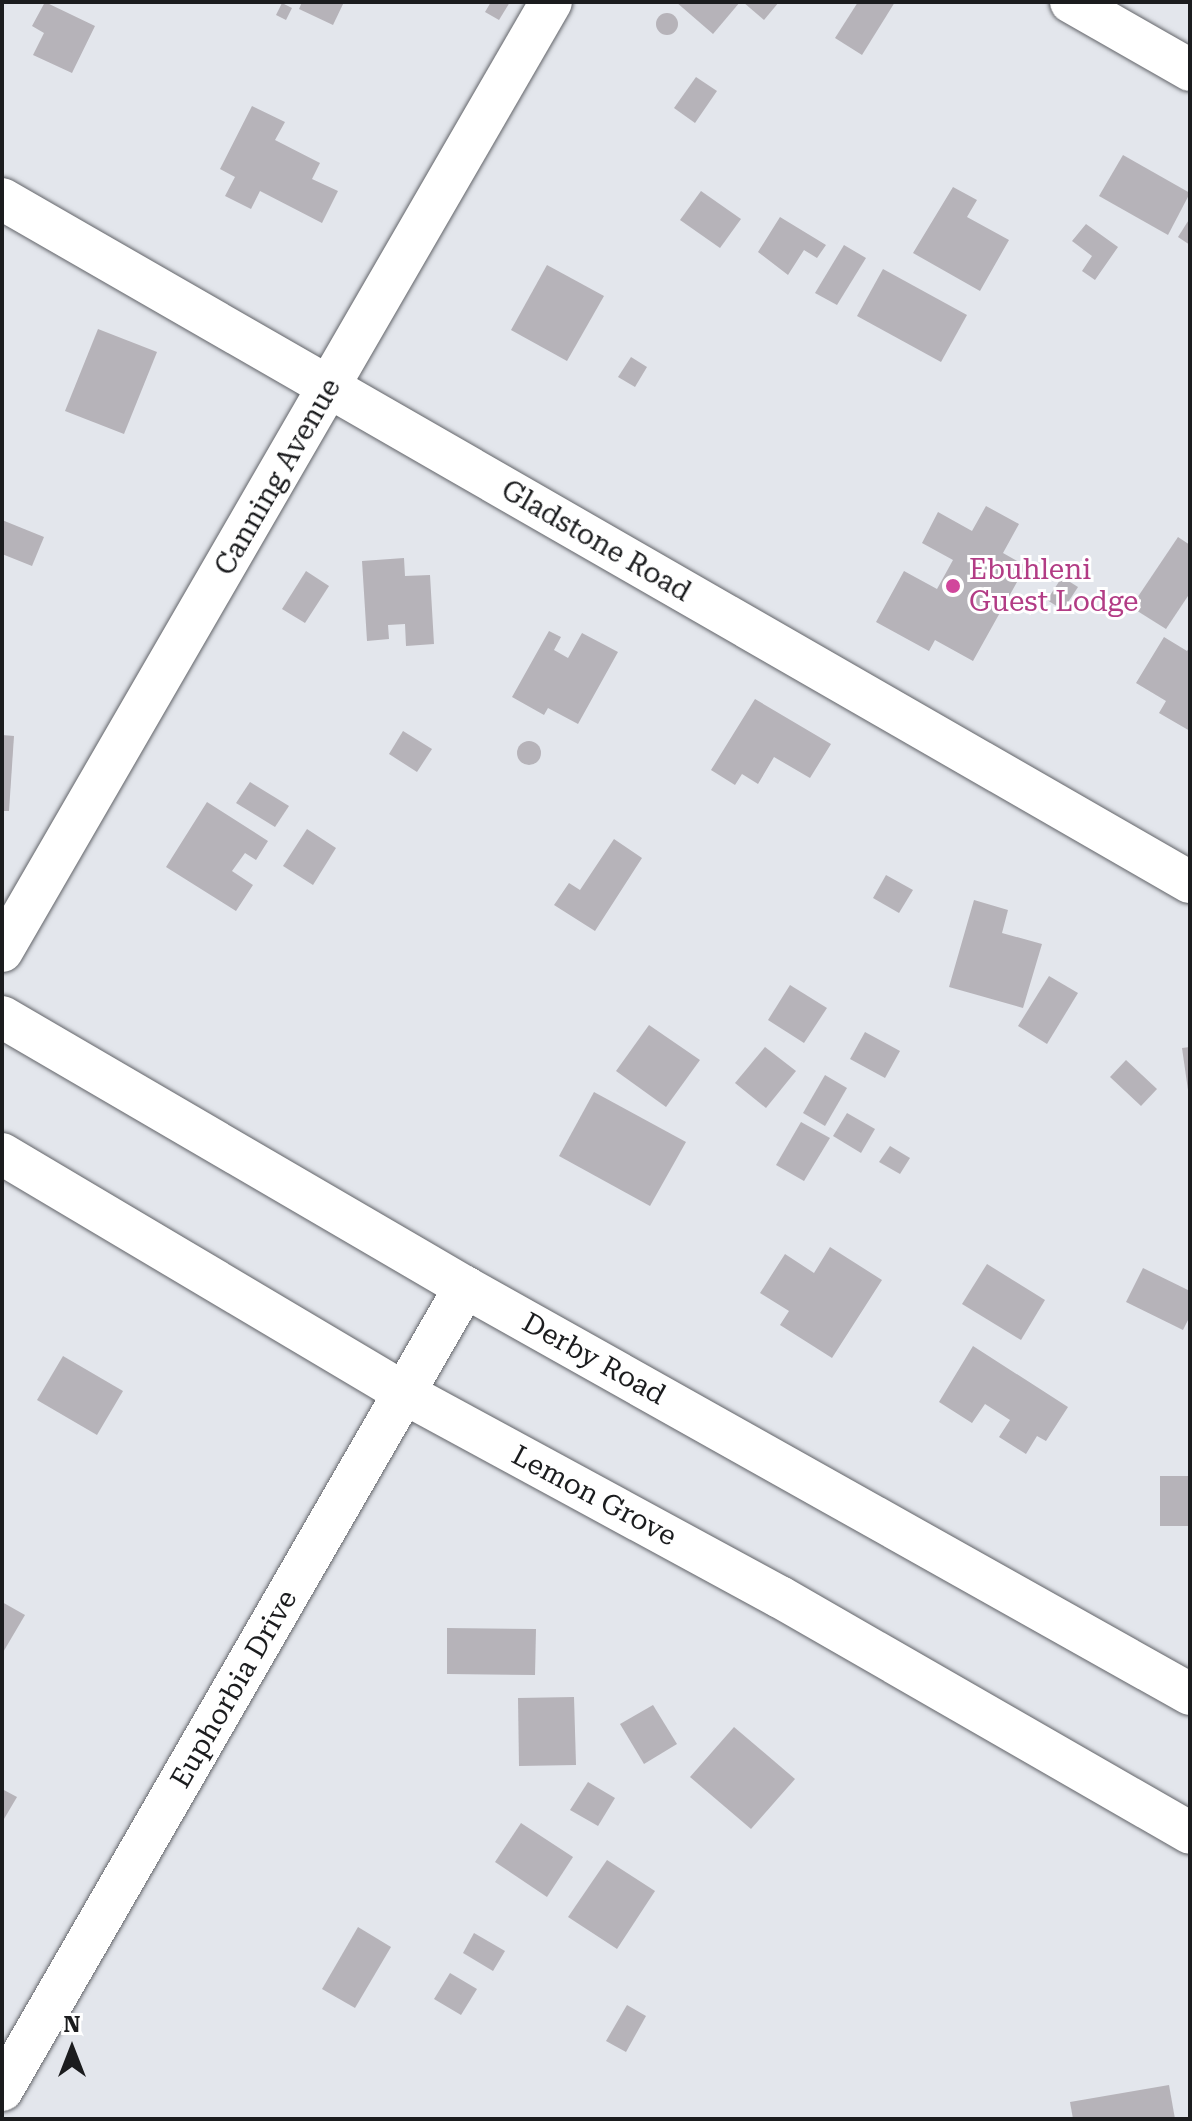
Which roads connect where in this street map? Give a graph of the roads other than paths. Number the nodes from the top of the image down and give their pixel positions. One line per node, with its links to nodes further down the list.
1 (551, 2): 5 (street, Canning Avenue)
2 (1071, 2): 3 (street)
3 (1190, 70)
4 (2, 199): 5 (street, Gladstone Road)
5 (329, 389): 6 (street, Gladstone Road); 7 (street, Canning Avenue)
6 (1190, 882)
7 (2, 951)
8 (2, 1017): 10 (street, Derby Road)
9 (2, 1154): 11 (street, Lemon Grove)
10 (465, 1287): 11 (street, Euphorbia Drive); 12 (street, Derby Road)
11 (404, 1393): 13 (street, Lemon Grove); 14 (street, Euphorbia Drive)
12 (1190, 1694)
13 (1190, 1833)
14 (2, 2090)

